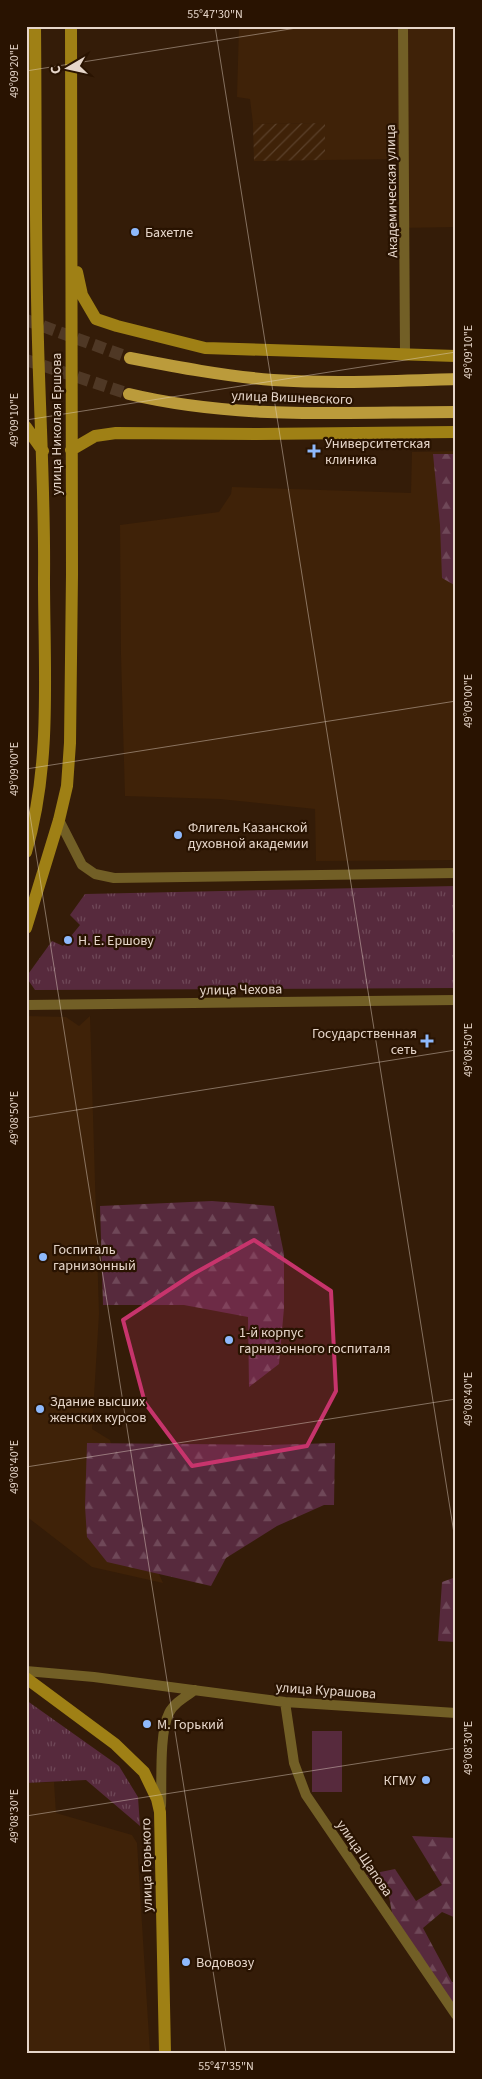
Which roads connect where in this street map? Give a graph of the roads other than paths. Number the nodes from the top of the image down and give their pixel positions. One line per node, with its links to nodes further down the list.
1 (36, 26): 5 (main road, улица Николая Ершова)
2 (71, 26): 6 (main road, улица Николая Ершова)
3 (403, 26): 9 (street, Академическая улица)
4 (26, 127): 5 (main road)
5 (36, 169): 7 (main road, улица Николая Ершова)
6 (72, 246): 9 (main road); 17 (main road, улица Николая Ершова)
7 (38, 342): 8 (main road); 18 (main road, улица Николая Ершова)
8 (26, 350)
9 (405, 354): 10 (main road)
10 (456, 356)
11 (130, 358): 12 (main road, улица Вишневского)
12 (456, 380)
13 (129, 394): 14 (main road, улица Вишневского)
14 (456, 412)
15 (26, 427): 18 (main road)
16 (456, 432): 17 (main road)
17 (70, 450): 19 (main road, улица Николая Ершова)
18 (43, 452): 20 (main road, улица Николая Ершова)
19 (59, 820): 21 (street); 22 (main road, улица Николая Ершова)
20 (26, 852)
21 (456, 873)
22 (26, 928)
23 (456, 1000): 24 (street, улица Чехова)
24 (26, 1005)
25 (26, 1671): 27 (street, улица Курашова)
26 (26, 1678): 30 (main road, улица Горького)
27 (195, 1690): 28 (street, улица Курашова); 30 (street)
28 (286, 1702): 29 (street, улица Курашова); 31 (street, улица Щапова)
29 (456, 1713)
30 (160, 1812): 32 (main road, улица Горького)
31 (456, 2015)
32 (165, 2053)

